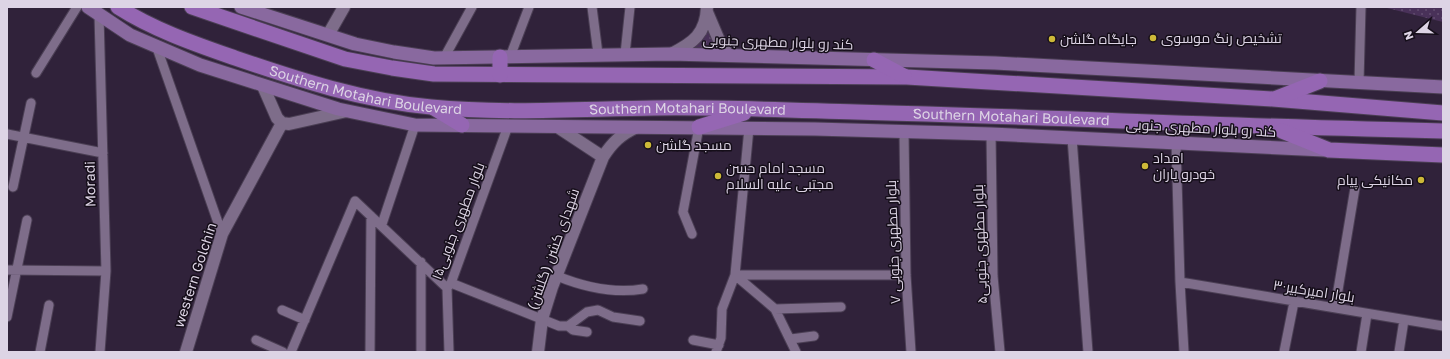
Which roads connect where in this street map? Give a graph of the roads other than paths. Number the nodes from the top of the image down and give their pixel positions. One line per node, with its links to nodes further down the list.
1 (77, 7): 23 (street)
2 (88, 7): 13 (main road, کند رو بلوار مطهری جنوبی)
3 (118, 7): 33 (main road, ُSouthern Motahari Boulevard)
4 (192, 7): 24 (main road, ُSouthern Motahari Boulevard)
5 (344, 7): 14 (street)
6 (472, 7): 21 (street)
7 (529, 7): 20 (street)
8 (592, 7): 16 (street)
9 (630, 7): 17 (street)
10 (1361, 7): 27 (street)
11 (245, 8): 14 (main road, کند رو بلوار مطهری جنوبی)
12 (707, 9): 18 (street); 19 (street)
13 (99, 16): 15 (main road, کند رو بلوار مطهری جنوبی); 55 (street, Moradi)
14 (328, 36): 21 (main road, کند رو بلوار مطهری جنوبی)
15 (157, 48): 28 (main road, کند رو بلوار مطهری جنوبی); 63 (street)
16 (598, 54): 17 (main road, کند رو بلوار مطهری جنوبی); 20 (main road, کند رو بلوار مطهری جنوبی)
17 (625, 54): 18 (main road, کند رو بلوار مطهری جنوبی)
18 (671, 54): 19 (main road, کند رو بلوار مطهری جنوبی)
19 (728, 56): 22 (main road, کند رو بلوار مطهری جنوبی)
20 (505, 57): 21 (main road, کند رو بلوار مطهری جنوبی); 24 (main road)
21 (444, 58)
22 (874, 60): 25 (main road); 26 (main road, کند رو بلوار مطهری جنوبی)
23 (36, 73)
24 (500, 75): 25 (main road, ُSouthern Motahari Boulevard)
25 (907, 77): 30 (main road, ُSouthern Motahari Boulevard)
26 (1320, 81): 27 (main road, کند رو بلوار مطهری جنوبی); 30 (main road)
27 (1359, 82): 29 (main road, کند رو بلوار مطهری جنوبی)
28 (263, 86): 36 (main road, کند رو بلوار مطهری جنوبی); 38 (street)
29 (1443, 87)
30 (1273, 99): 35 (main road, ُSouthern Motahari Boulevard)
31 (1443, 102): 35 (main road)
32 (30, 103): 51 (street)
33 (431, 107): 34 (main road, ُSouthern Motahari Boulevard); 40 (main road)
34 (754, 109): 44 (main road); 46 (main road, ُSouthern Motahari Boulevard)
35 (1385, 109): 37 (main road, ُSouthern Motahari Boulevard)
36 (347, 111): 38 (street); 39 (main road, کند رو بلوار مطهری جنوبی)
37 (1443, 113)
38 (282, 123): 63 (street, western Golchin)
39 (415, 125): 40 (main road, کند رو بلوار مطهری جنوبی); 62 (street)
40 (462, 125): 41 (main road, کند رو بلوار مطهری جنوبی)
41 (508, 126): 42 (main road, کند رو بلوار مطهری جنوبی); 73 (street, بلوار مطهری جنوبی۱۵)
42 (556, 126): 43 (main road, کند رو بلوار مطهری جنوبی); 57 (street)
43 (637, 126): 44 (main road, کند رو بلوار مطهری جنوبی); 57 (street, شهدای کشن (گلشن))
44 (699, 127): 45 (main road, کند رو بلوار مطهری جنوبی); 64 (street)
45 (749, 128): 47 (main road, کند رو بلوار مطهری جنوبی); 69 (street)
46 (1274, 128): 48 (main road, ُSouthern Motahari Boulevard); 54 (main road)
47 (904, 132): 50 (main road, کند رو بلوار مطهری جنوبی); 70 (street, ۷ بلوار مطهری جنوبی)
48 (1443, 132)
49 (7, 134): 51 (street)
50 (991, 134): 52 (main road, کند رو بلوار مطهری جنوبی); 106 (street, ۵بلوار مطهری جنوبی)
51 (23, 137): 55 (street); 58 (street)
52 (1072, 138): 53 (main road, کند رو بلوار مطهری جنوبی); 107 (street)
53 (1176, 143): 54 (main road, کند رو بلوار مطهری جنوبی); 72 (street)
54 (1329, 150): 56 (main road)
55 (103, 154): 68 (street, Moradi)
56 (1443, 154)
57 (603, 158): 71 (street, شهدای کشن (گلشن))
58 (13, 187)
59 (1355, 188): 78 (street)
60 (371, 216): 62 (street); 84 (street); 100 (street)
61 (28, 220): 67 (street)
62 (382, 224): 65 (street)
63 (222, 234): 97 (street, western Golchin)
64 (692, 234)
65 (420, 262): 73 (street); 101 (street)
66 (7, 270): 67 (street)
67 (17, 270): 68 (street); 82 (street)
68 (106, 271): 96 (street, Moradi)
69 (735, 275): 70 (street); 79 (street); 94 (street)
70 (906, 275): 105 (street, ۷ بلوار مطهری جنوبی)
71 (557, 276): 74 (street); 83 (street, شهدای کشن (گلشن))
72 (1180, 282): 75 (street, بلوار امیرکبیر۳۰); 108 (street)
73 (449, 285): 83 (street); 102 (street, بلوار مطهری جنوبی۱۵)
74 (643, 289)
75 (1294, 302): 78 (street, بلوار امیرکبیر۳۰); 109 (street)
76 (49, 305): 95 (street)
77 (841, 308): 79 (street)
78 (1336, 308): 81 (street, بلوار امیرکبیر۳۰)
79 (776, 309): 91 (street)
80 (282, 310): 84 (street)
81 (1367, 314): 85 (street, بلوار امیرکبیر۳۰); 110 (street)
82 (7, 317)
83 (542, 319): 87 (street); 103 (street, شهدای کشن (گلشن))
84 (305, 320): 99 (street)
85 (1404, 320): 88 (street, بلوار امیرکبیر۳۰); 111 (street)
86 (640, 321): 87 (street)
87 (568, 326): 89 (street)
88 (1443, 326)
89 (587, 332)
90 (814, 336): 91 (street)
91 (791, 339): 104 (street)
92 (256, 340): 98 (street)
93 (693, 340): 94 (street)
94 (718, 349)
95 (40, 352)
96 (100, 352)
97 (186, 352)
98 (283, 352)
99 (291, 352)
100 (370, 352)
101 (420, 352)
102 (449, 352)
103 (538, 352)
104 (796, 352)
105 (912, 352)
106 (1000, 352)
107 (1088, 352)
108 (1184, 352)
109 (1284, 352)
110 (1361, 352)
111 (1399, 352)

